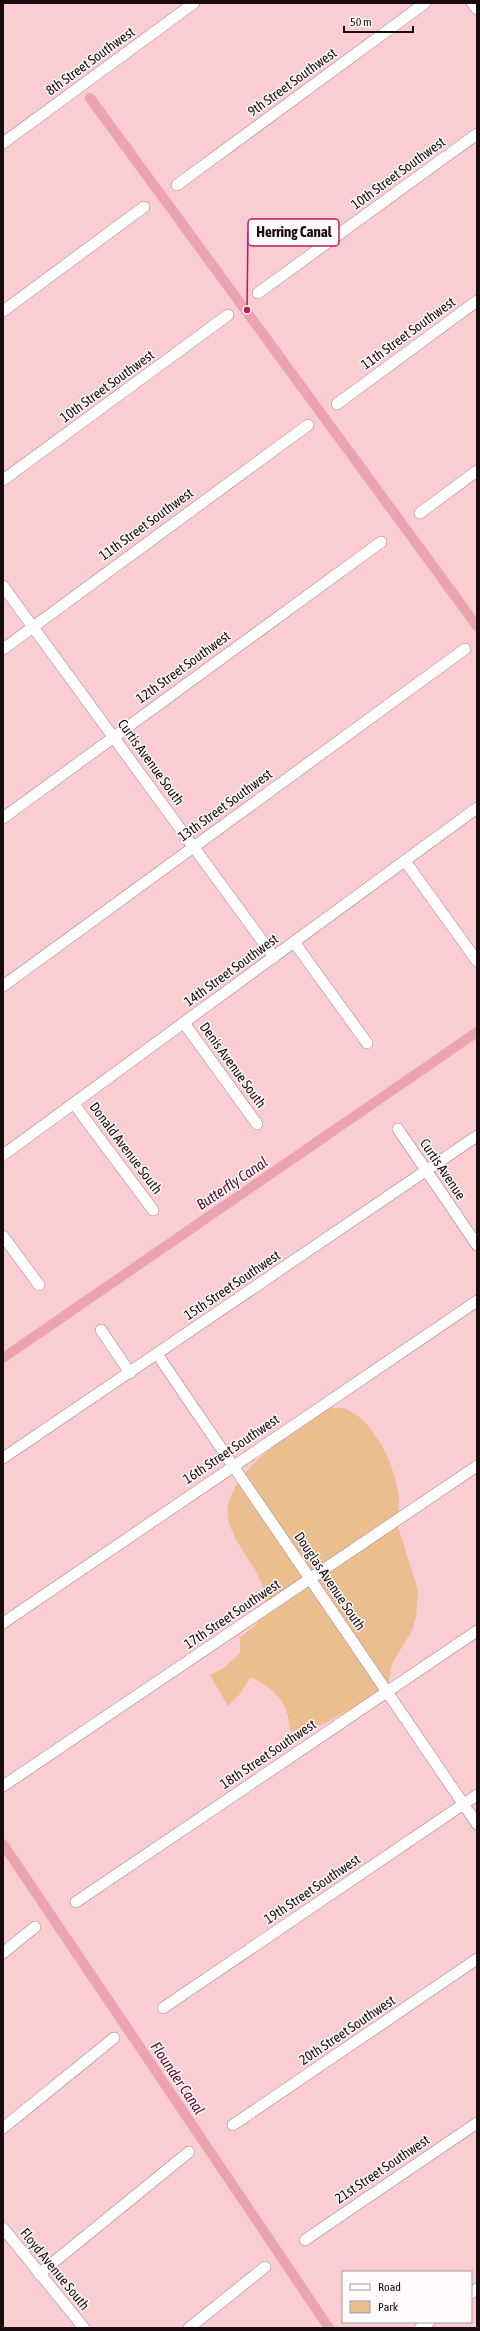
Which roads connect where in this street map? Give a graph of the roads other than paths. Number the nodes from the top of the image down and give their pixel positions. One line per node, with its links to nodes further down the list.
1 (194, 3): 6 (street, 8th Street Southwest)
2 (425, 3): 7 (street, 9th Street Southwest)
3 (472, 3): 4 (street)
4 (477, 9)
5 (477, 134): 9 (street, 10th Street Southwest)
6 (3, 143)
7 (177, 184)
8 (144, 207): 11 (street)
9 (258, 294)
10 (477, 301): 13 (street, 11th Street Southwest)
11 (3, 311)
12 (228, 315): 16 (street, 10th Street Southwest)
13 (337, 404)
14 (308, 425): 20 (street, 11th Street Southwest)
15 (477, 472): 17 (street)
16 (3, 480)
17 (420, 513)
18 (380, 542): 23 (street, 12th Street Southwest)
19 (3, 586): 20 (street, Curtis Avenue South)
20 (33, 626): 21 (street, 11th Street Southwest); 23 (street, Curtis Avenue South)
21 (3, 649)
22 (465, 649): 26 (street, 13th Street Southwest)
23 (114, 737): 25 (street, 12th Street Southwest); 26 (street, Curtis Avenue South)
24 (477, 808): 27 (street, 14th Street Southwest)
25 (3, 818)
26 (194, 846): 29 (street, Curtis Avenue South); 31 (street, 13th Street Southwest)
27 (404, 861): 28 (street, 14th Street Southwest); 30 (street)
28 (294, 942): 29 (street, 14th Street Southwest); 33 (street)
29 (274, 957): 32 (street, 14th Street Southwest)
30 (477, 961)
31 (3, 986)
32 (184, 1023): 34 (street, 14th Street Southwest); 35 (street, Denis Avenue South)
33 (367, 1043)
34 (74, 1104): 38 (street, 14th Street Southwest); 40 (street, Donald Avenue South)
35 (257, 1124)
36 (398, 1129): 39 (street, Curtis Avenue)
37 (477, 1136): 39 (street, 15th Street Southwest)
38 (3, 1155)
39 (426, 1170): 42 (street, Curtis Avenue); 46 (street, 15th Street Southwest)
40 (154, 1210)
41 (3, 1236): 43 (street)
42 (477, 1245)
43 (39, 1285)
44 (477, 1301): 49 (street, 16th Street Southwest)
45 (101, 1330): 47 (street)
46 (157, 1354): 47 (street, 15th Street Southwest); 49 (street, Douglas Avenue South)
47 (130, 1373): 48 (street, 15th Street Southwest)
48 (3, 1458)
49 (234, 1466): 51 (street, Douglas Avenue South); 52 (street, 16th Street Southwest)
50 (477, 1466): 51 (street, 17th Street Southwest)
51 (310, 1579): 54 (street, Douglas Avenue South); 55 (street, 17th Street Southwest)
52 (3, 1623)
53 (477, 1631): 54 (street, 18th Street Southwest)
54 (387, 1692): 57 (street, Douglas Avenue South); 59 (street, 18th Street Southwest)
55 (3, 1786)
56 (477, 1795): 57 (street, 19th Street Southwest)
57 (463, 1804): 58 (street, Douglas Avenue South); 63 (street, 19th Street Southwest)
58 (477, 1824)
59 (76, 1902)
60 (35, 1927): 61 (street)
61 (3, 1953)
62 (477, 1959): 66 (street, 20th Street Southwest)
63 (162, 2008)
64 (114, 2038): 67 (street)
65 (477, 2124): 70 (street, 21st Street Southwest)
66 (233, 2125)
67 (3, 2128)
68 (189, 2152): 72 (street)
69 (3, 2228): 72 (street, Floyd Avenue South)
70 (304, 2240)
71 (265, 2267): 74 (street)
72 (39, 2274): 73 (street, Floyd Avenue South)
73 (84, 2328)
74 (189, 2328)

